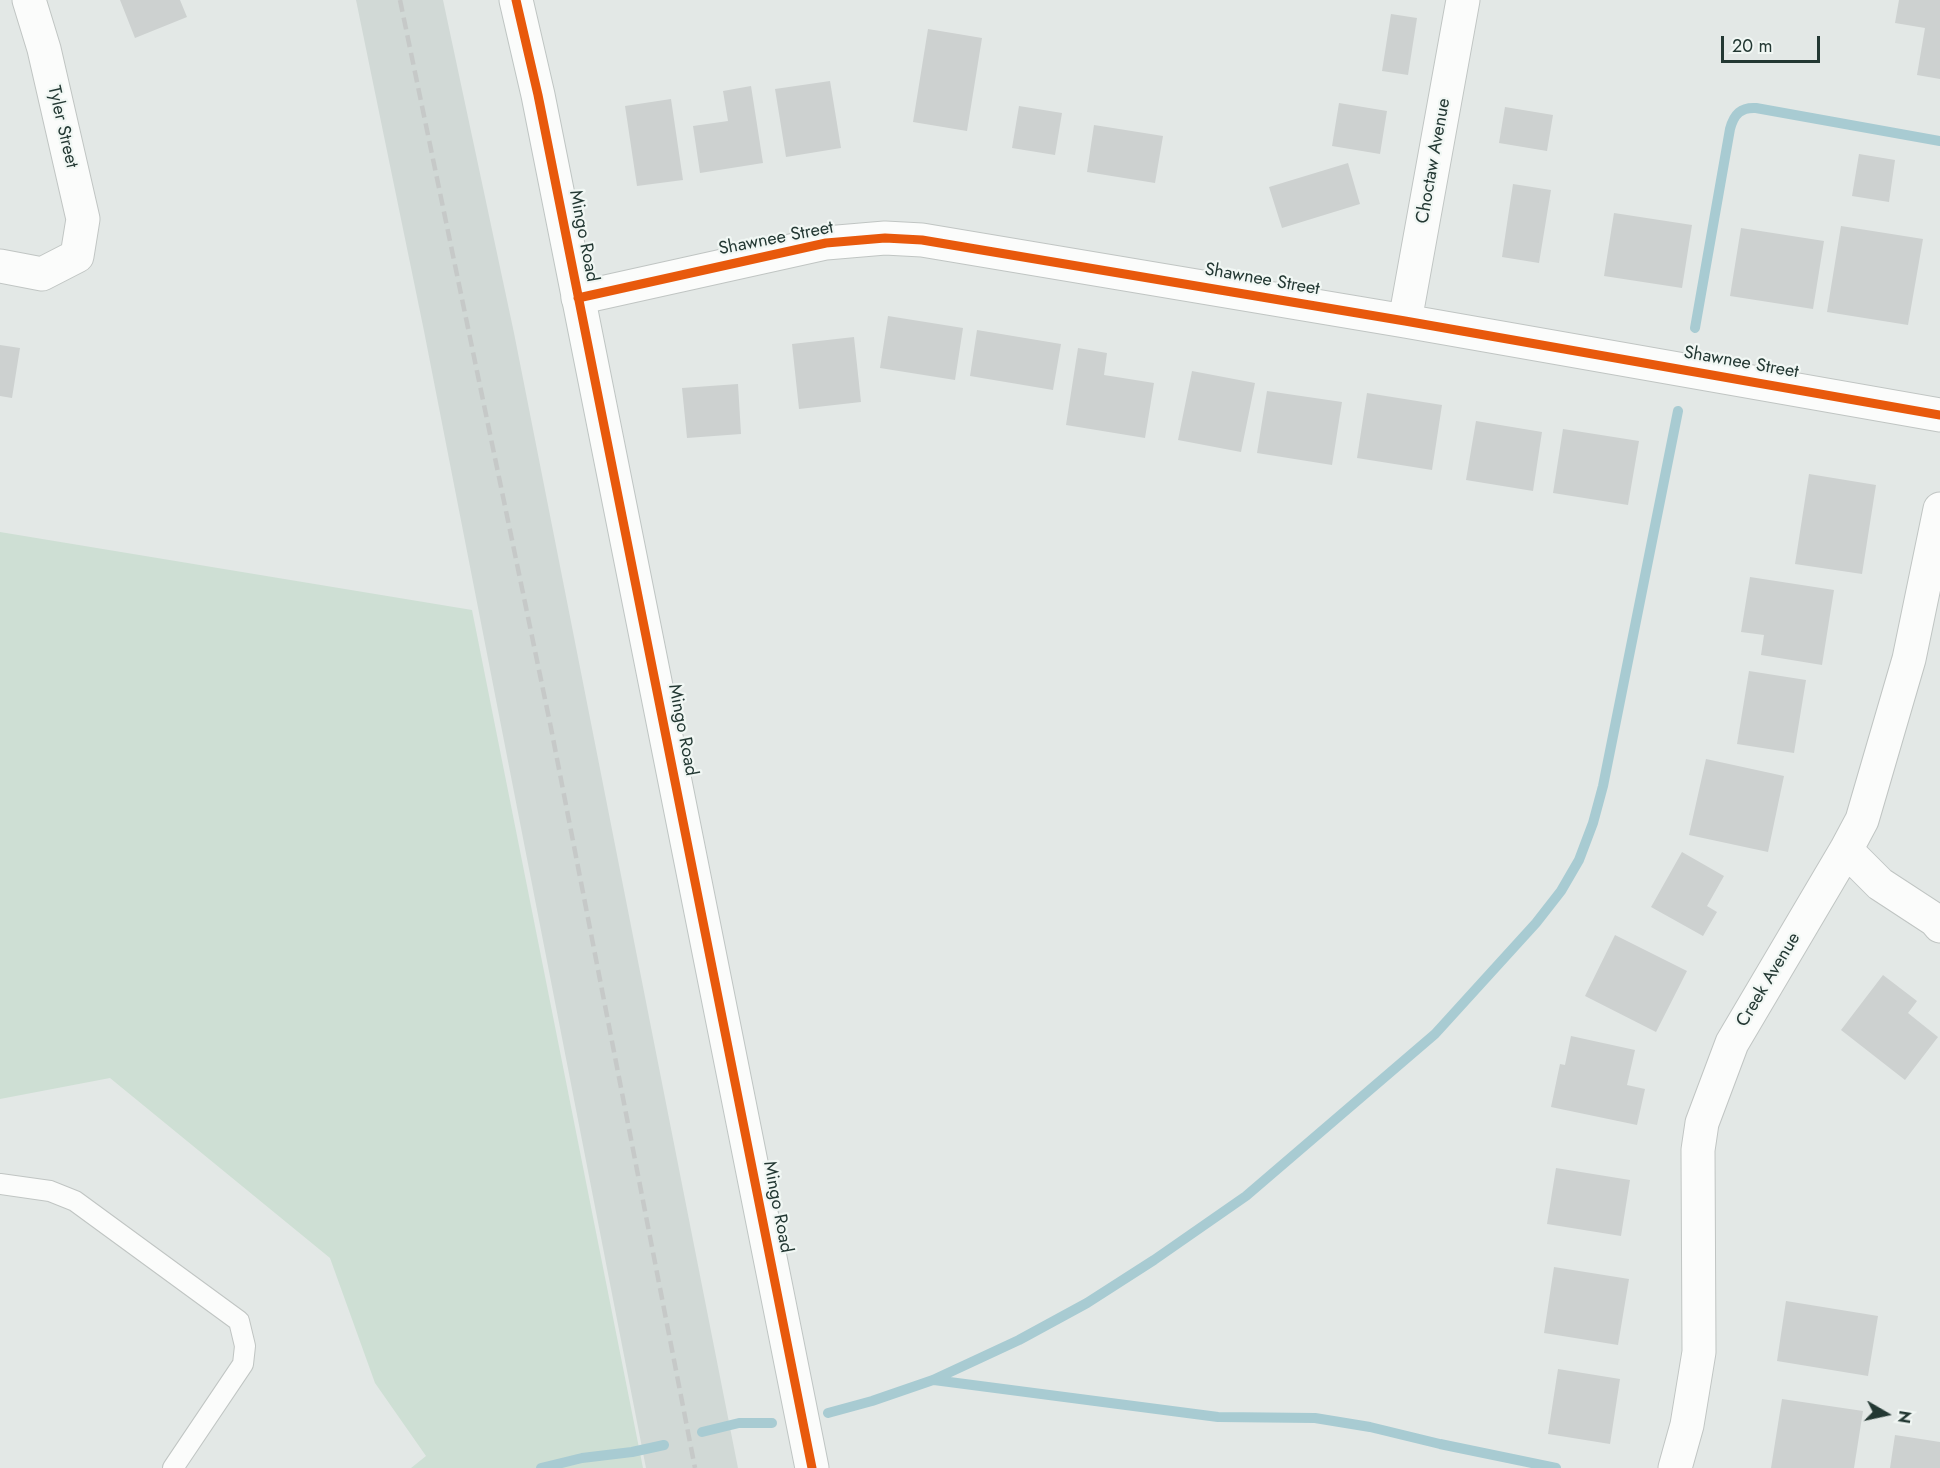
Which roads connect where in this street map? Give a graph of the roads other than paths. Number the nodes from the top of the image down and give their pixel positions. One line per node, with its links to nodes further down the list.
1 (29, 0): 4 (street, Tyler Street)
2 (516, 0): 5 (street, Mingo Road)
3 (1463, 0): 6 (street, Choctaw Avenue)
4 (0, 266)
5 (578, 298): 6 (street, Shawnee Street); 13 (street, Mingo Road)
6 (1406, 321): 7 (street, Shawnee Street)
7 (1940, 415)
8 (1940, 509): 9 (street, Creek Avenue)
9 (1846, 850): 10 (street); 14 (street, Creek Avenue)
10 (1940, 926)
11 (0, 1184): 12 (lane)
12 (173, 1468)
13 (812, 1468)
14 (1675, 1468)

